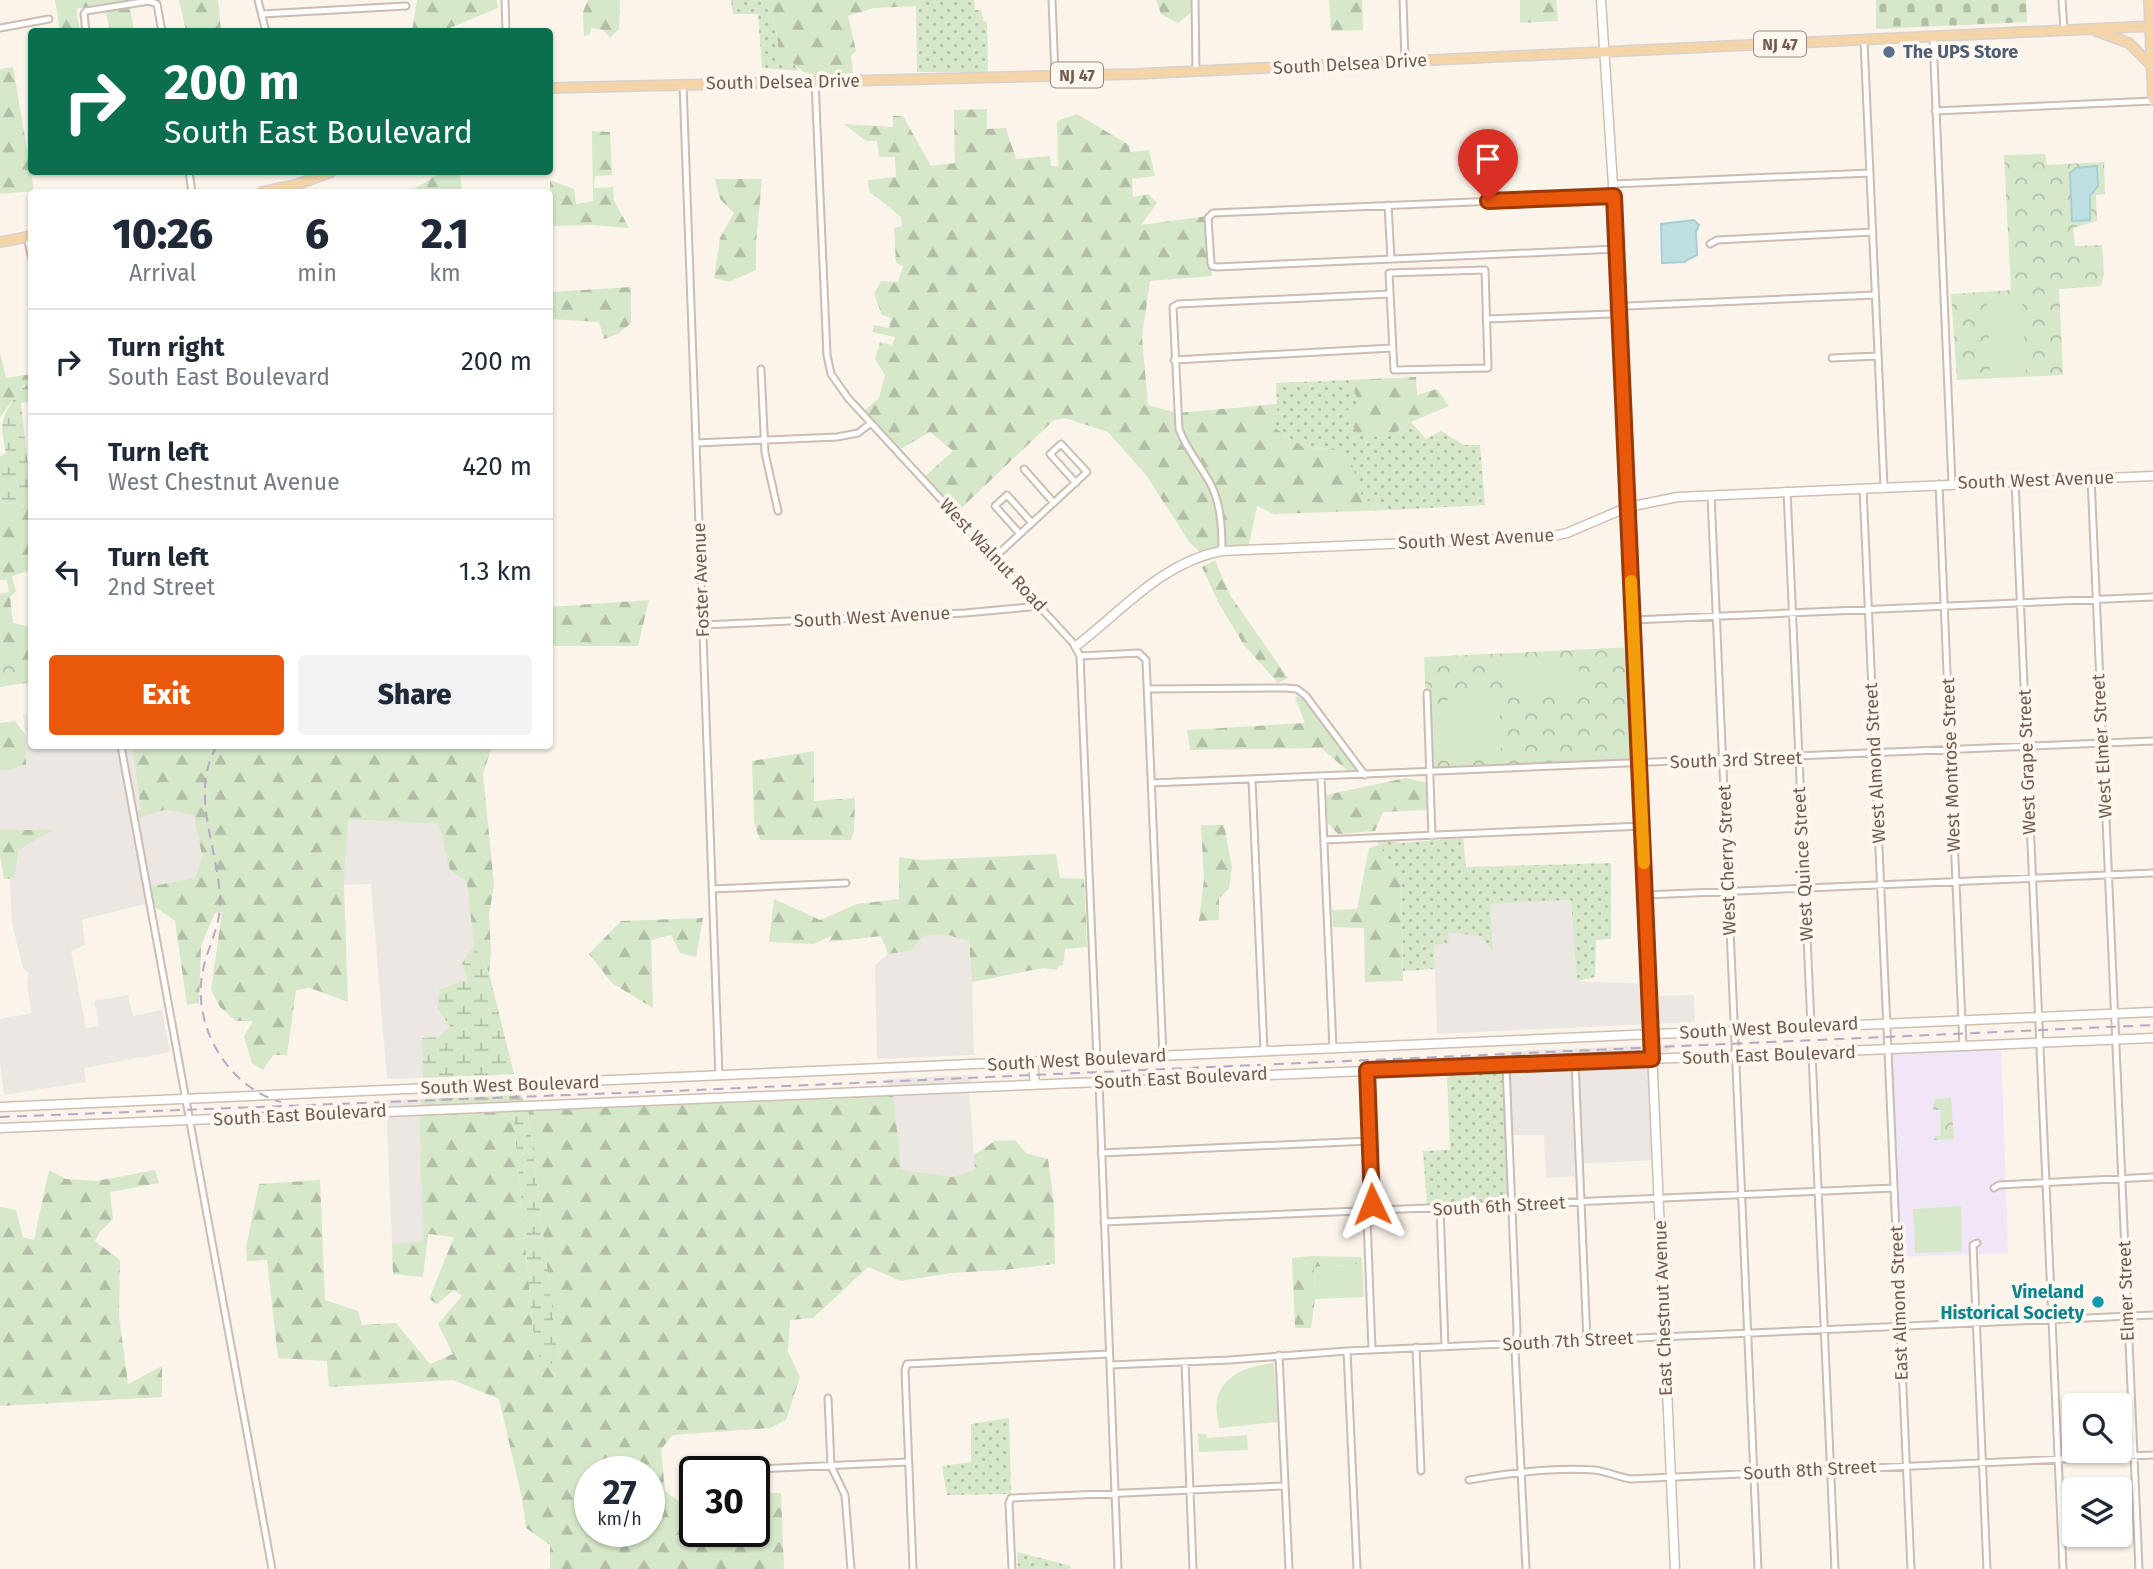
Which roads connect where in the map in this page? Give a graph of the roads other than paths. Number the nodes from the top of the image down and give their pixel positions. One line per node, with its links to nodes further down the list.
1 (258, 0): 10 (street)
2 (505, 0): 17 (street)
3 (1052, 0): 26 (street)
4 (1195, 0): 25 (street)
5 (1403, 0): 23 (street)
6 (1601, 0): 22 (main road, East Chestnut Avenue)
7 (2062, 0): 19 (street)
8 (2149, 0): 12 (main road)
9 (405, 6): 10 (street)
10 (261, 13): 16 (street)
11 (49, 19): 13 (street)
12 (2151, 26): 18 (main road, South Delsea Drive / NJ 47); 24 (main road)
13 (0, 28)
14 (85, 28): 15 (street)
15 (161, 28)
16 (266, 28)
17 (506, 28)
18 (2091, 29): 19 (main road, South Delsea Drive / NJ 47); 24 (main road)
19 (2064, 30): 20 (main road, South Delsea Drive / NJ 47)
20 (1933, 38): 21 (main road, South Delsea Drive / NJ 47); 31 (street)
21 (1864, 41): 22 (main road, South Delsea Drive / NJ 47); 32 (street)
22 (1604, 52): 23 (main road, South Delsea Drive / NJ 47); 34 (main road, East Chestnut Avenue)
23 (1405, 61): 25 (main road, South Delsea Drive / NJ 47)
24 (2151, 65): 30 (main road)
25 (1196, 71): 26 (main road, South Delsea Drive / NJ 47)
26 (1055, 75): 27 (main road, South Delsea Drive / NJ 47)
27 (815, 81): 28 (main road, South Delsea Drive / NJ 47); 53 (street, West Walnut Road)
28 (683, 84): 29 (main road, South Delsea Drive / NJ 47); 55 (street, Foster Avenue)
29 (553, 88)
30 (2153, 100): 31 (street)
31 (1936, 111): 62 (street)
32 (1870, 173): 34 (street); 38 (street)
33 (308, 176): 35 (main road)
34 (1614, 184): 36 (main road, East Chestnut Avenue)
35 (271, 189)
36 (1614, 196): 37 (street); 42 (main road, East Chestnut Avenue)
37 (1388, 205): 43 (street); 43 (street)
38 (1873, 232): 41 (street); 45 (street)
39 (28, 237): 40 (main road)
40 (0, 242)
41 (1710, 244)
42 (1617, 249): 43 (street); 46 (main road, East Chestnut Avenue)
43 (1391, 258)
44 (1390, 294): 47 (street); 48 (street); 51 (street)
45 (1875, 295): 46 (street); 49 (street)
46 (1619, 310): 47 (street); 68 (main road, East Chestnut Avenue)
47 (1486, 319): 48 (street)
48 (1392, 348): 51 (street)
49 (1878, 356): 50 (street); 63 (street)
50 (1832, 358)
51 (1174, 360): 72 (street)
52 (761, 369): 54 (street)
53 (871, 423): 54 (street); 73 (street, West Walnut Road)
54 (764, 440): 55 (street); 69 (street)
55 (696, 443): 83 (street, Foster Avenue)
56 (1024, 469): 67 (street)
57 (2153, 476): 58 (main road, South West Avenue)
58 (2091, 478): 59 (main road, South West Avenue); 75 (street, West Elmer Street)
59 (2015, 481): 62 (main road, South West Avenue); 76 (street, West Grape Street)
60 (1076, 482): 60 (street); 67 (street)
61 (1939, 484): 62 (main road, South West Avenue); 63 (main road, South West Avenue); 78 (street, West Montrose Street)
62 (1952, 484)
63 (1884, 487): 64 (main road, South West Avenue)
64 (1863, 488): 65 (main road, South West Avenue); 79 (street, West Almond Street)
65 (1787, 491): 66 (main road, South West Avenue); 80 (street, West Quince Street)
66 (1711, 495): 68 (main road, South West Avenue); 81 (street, West Cherry Street)
67 (1054, 503): 70 (street)
68 (1628, 507): 72 (main road, South West Avenue); 82 (main road, East Chestnut Avenue)
69 (778, 511)
70 (1032, 523): 71 (street); 71 (street)
71 (1020, 534): 73 (street)
72 (1222, 551): 84 (main road, South West Avenue)
73 (995, 557): 77 (street, West Walnut Road)
74 (2153, 597): 75 (street)
75 (2096, 599): 76 (street); 89 (street, West Elmer Street)
76 (2020, 603): 78 (street); 90 (street, West Grape Street)
77 (1041, 606): 83 (street, South West Avenue); 84 (street, West Walnut Road)
78 (1944, 606): 79 (street); 92 (street, West Montrose Street)
79 (1868, 609): 80 (street); 93 (street, West Almond Street)
80 (1793, 613): 81 (street); 94 (street, West Quince Street)
81 (1717, 616): 82 (street); 95 (street, West Cherry Street)
82 (1633, 620): 96 (main road, East Chestnut Avenue)
83 (702, 625): 112 (street, Foster Avenue)
84 (1076, 646): 85 (street, West Walnut Road)
85 (1080, 656): 86 (street); 135 (street, West Walnut Road)
86 (1148, 689): 98 (street); 101 (street)
87 (1427, 693): 97 (street)
88 (2153, 741): 89 (street, South 3rd Street)
89 (2102, 744): 90 (street, South 3rd Street); 106 (street, West Elmer Street)
90 (2026, 747): 92 (street, South 3rd Street); 107 (street, West Grape Street)
91 (122, 749): 143 (street)
92 (1950, 751): 93 (street, South 3rd Street); 108 (street, West Montrose Street)
93 (1875, 754): 94 (street, South 3rd Street); 110 (street, West Almond Street)
94 (1799, 757): 95 (street, South 3rd Street); 111 (street, West Quince Street)
95 (1723, 760): 96 (street, South 3rd Street); 113 (street, West Cherry Street)
96 (1639, 764): 97 (street, South 3rd Street); 102 (main road, East Chestnut Avenue)
97 (1430, 773): 98 (street, South 3rd Street); 103 (street)
98 (1365, 775): 99 (street, South 3rd Street)
99 (1321, 777): 100 (street, South 3rd Street); 104 (street)
100 (1252, 780): 101 (street, South 3rd Street); 130 (street)
101 (1151, 783): 132 (street)
102 (1642, 826): 103 (street); 114 (main road, East Chestnut Avenue)
103 (1432, 836): 104 (street)
104 (1324, 840): 128 (street)
105 (2153, 873): 106 (street)
106 (2108, 875): 107 (street); 116 (street, West Elmer Street)
107 (2032, 878): 108 (street); 117 (street, West Grape Street)
108 (1956, 881): 110 (street); 118 (street, West Montrose Street)
109 (846, 883): 112 (street)
110 (1881, 885): 111 (street); 119 (street, West Almond Street)
111 (1805, 888): 113 (street); 120 (street, West Quince Street)
112 (712, 889): 140 (street, Foster Avenue)
113 (1728, 891): 114 (street); 121 (street, West Cherry Street)
114 (1645, 895): 122 (main road, East Chestnut Avenue)
115 (2153, 1012): 116 (main road, South West Boulevard)
116 (2114, 1014): 117 (main road, South West Boulevard); 125 (street, Elmer Street)
117 (2039, 1017): 118 (main road, South West Boulevard); 126 (street, West Grape Street)
118 (1962, 1020): 119 (main road, South West Boulevard); 127 (street, West Montrose Street)
119 (1886, 1023): 120 (main road, South West Boulevard); 123 (street, West Almond Street)
120 (1811, 1026): 121 (main road, South West Boulevard)
121 (1735, 1030): 122 (main road, South West Boulevard); 133 (street, West Cherry Street)
122 (1651, 1034): 128 (main road, South West Boulevard); 134 (main road, East Chestnut Avenue)
123 (1887, 1038): 129 (street, East Almond Street)
124 (2153, 1038): 125 (main road, South East Boulevard)
125 (2115, 1040): 126 (main road, South East Boulevard); 150 (street, Elmer Street)
126 (2040, 1043): 127 (main road, South East Boulevard); 151 (street, West Grape Street)
127 (1963, 1046): 129 (main road, South East Boulevard)
128 (1333, 1048): 130 (main road, South West Boulevard)
129 (1888, 1050): 131 (main road, South East Boulevard); 152 (street, East Almond Street)
130 (1265, 1051): 132 (main road, South West Boulevard)
131 (1812, 1054): 133 (main road, South East Boulevard); 154 (street)
132 (1163, 1056): 135 (main road, South West Boulevard)
133 (1736, 1057): 134 (main road, South East Boulevard); 155 (street, West Cherry Street)
134 (1652, 1059): 137 (main road, South East Boulevard); 156 (main road, East Chestnut Avenue)
135 (1097, 1060): 136 (main road, South West Boulevard)
136 (1034, 1062): 140 (main road, South West Boulevard); 142 (main road)
137 (1575, 1063): 138 (main road, South East Boulevard); 157 (street)
138 (1506, 1066): 139 (main road, South East Boulevard); 158 (street)
139 (1367, 1070): 141 (main road, South East Boulevard); 147 (street)
140 (719, 1076): 143 (main road, South West Boulevard)
141 (1099, 1082): 142 (main road, South East Boulevard); 148 (street)
142 (1035, 1084): 145 (main road, South East Boulevard)
143 (186, 1099): 144 (main road, South West Boulevard); 145 (street)
144 (0, 1107)
145 (190, 1120): 146 (main road, South East Boulevard); 199 (street)
146 (0, 1128)
147 (1369, 1141): 148 (street); 160 (street)
148 (1101, 1153): 161 (street)
149 (2153, 1177): 150 (street)
150 (2122, 1179): 151 (street); 164 (street, Elmer Street)
151 (2046, 1182): 153 (street); 165 (street, West Grape Street)
152 (1894, 1188): 154 (street, South 6th Street); 167 (street, East Almond Street)
153 (1994, 1188)
154 (1818, 1192): 155 (street, South 6th Street); 168 (street)
155 (1742, 1195): 156 (street, South 6th Street); 169 (street, West Cherry Street)
156 (1658, 1198): 157 (street, South 6th Street); 170 (main road, East Chestnut Avenue)
157 (1581, 1202): 158 (street, South 6th Street); 171 (street)
158 (1511, 1205): 159 (street, South 6th Street); 172 (street)
159 (1440, 1208): 160 (street, South 6th Street); 173 (street)
160 (1370, 1211): 161 (street, South 6th Street); 175 (street)
161 (1104, 1222): 177 (street)
162 (1977, 1242): 166 (street)
163 (2153, 1315): 164 (street, South 7th Street)
164 (2128, 1317): 165 (street, South 7th Street); 183 (street, Elmer Street)
165 (2052, 1320): 166 (street, South 7th Street); 184 (street, West Grape Street)
166 (1976, 1323): 167 (street, South 7th Street); 186 (street)
167 (1900, 1326): 168 (street, South 7th Street); 188 (street, East Almond Street)
168 (1824, 1330): 169 (street, South 7th Street); 190 (street)
169 (1748, 1333): 170 (street, South 7th Street); 193 (street, West Cherry Street)
170 (1664, 1336): 171 (street, South 7th Street); 194 (main road, East Chestnut Avenue)
171 (1587, 1340): 172 (street, South 7th Street)
172 (1516, 1343): 173 (street, South 7th Street); 192 (street)
173 (1444, 1346): 174 (street, South 7th Street)
174 (1416, 1348): 175 (street, South 7th Street); 191 (street)
175 (1372, 1349): 176 (street, South 7th Street)
176 (1347, 1350): 178 (street, South 7th Street); 206 (street)
177 (1109, 1354): 180 (street); 185 (street)
178 (1279, 1355): 179 (street, South 7th Street); 196 (street)
179 (1185, 1362): 180 (street, South 7th Street); 197 (street)
180 (1110, 1365): 198 (street)
181 (828, 1398): 187 (street)
182 (2153, 1455): 183 (street, South 8th Street)
183 (2134, 1456): 184 (street, South 8th Street); 214 (street, Elmer Street)
184 (2058, 1460): 186 (street, South 8th Street); 213 (street, West Grape Street)
185 (908, 1462): 187 (street); 201 (street)
186 (1982, 1463): 188 (street, South 8th Street); 212 (street)
187 (831, 1466): 189 (street); 200 (street)
188 (1906, 1466): 190 (street, South 8th Street); 211 (street, East Almond Street)
189 (770, 1469)
190 (1830, 1469): 193 (street, South 8th Street); 210 (street)
191 (1421, 1471)
192 (1520, 1472): 194 (street, South 8th Street); 195 (street, South 8th Street); 207 (street)
193 (1754, 1473): 194 (street, South 8th Street); 209 (street, West Cherry Street)
194 (1671, 1476): 208 (main road, East Chestnut Avenue)
195 (1469, 1480)
196 (1284, 1486): 197 (street); 205 (street)
197 (1190, 1490): 198 (street); 204 (street)
198 (1115, 1493): 202 (street); 203 (street)
199 (272, 1569)
200 (851, 1569)
201 (913, 1569)
202 (1012, 1569)
203 (1118, 1569)
204 (1193, 1569)
205 (1289, 1569)
206 (1357, 1569)
207 (1526, 1569)
208 (1675, 1569)
209 (1758, 1569)
210 (1835, 1569)
211 (1911, 1569)
212 (1987, 1569)
213 (2063, 1569)
214 (2138, 1569)

